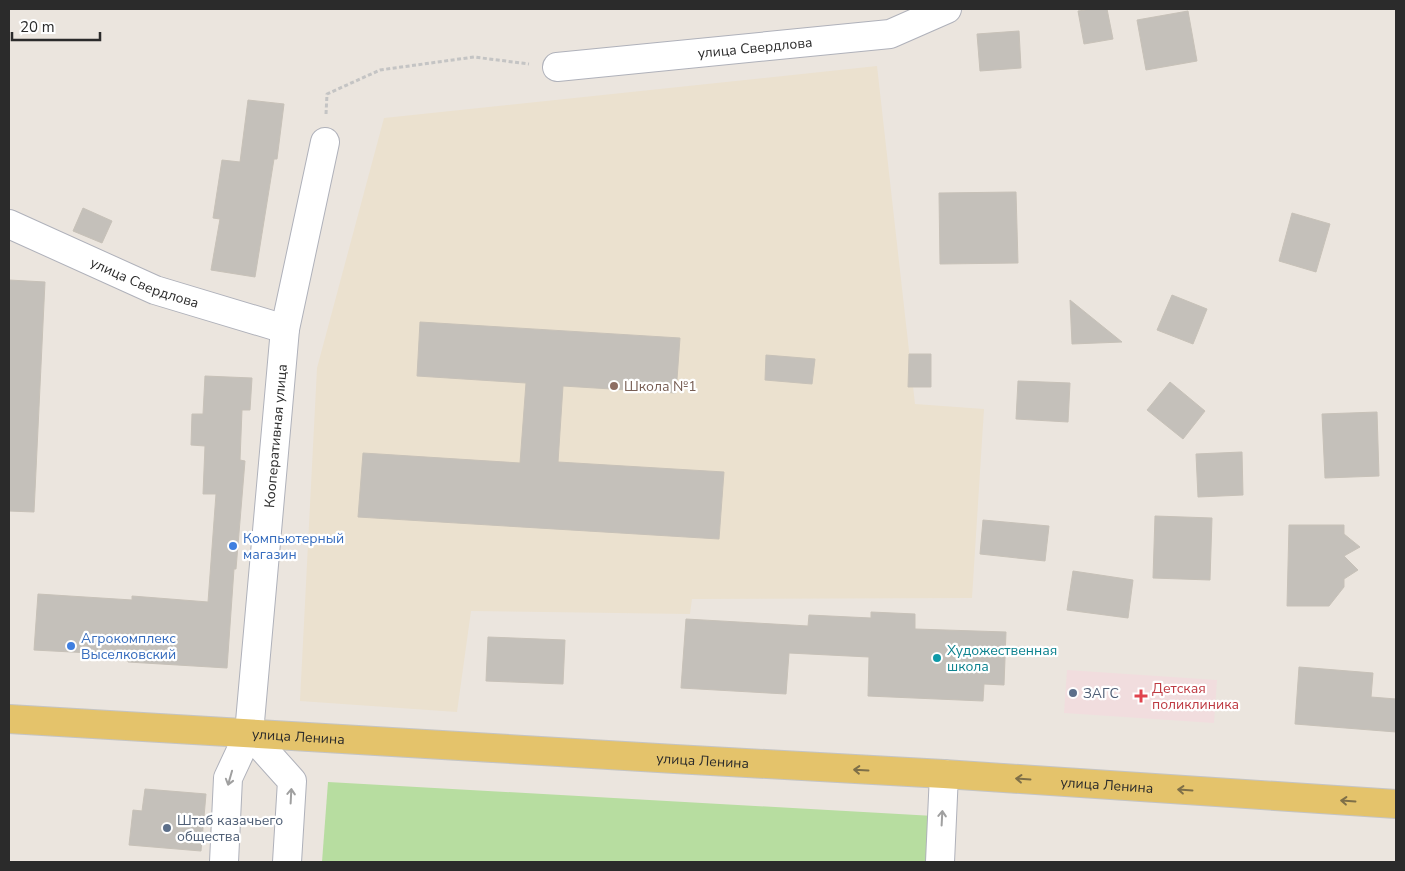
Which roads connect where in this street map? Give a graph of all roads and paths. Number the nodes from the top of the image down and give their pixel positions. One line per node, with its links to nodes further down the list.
1 (947, 9): 2 (street, улица Свердлова)
2 (557, 67): 3 (path)
3 (325, 142): 5 (street, Кооперативная улица)
4 (9, 224): 5 (street, улица Свердлова)
5 (285, 329): 7 (street, Кооперативная улица)
6 (9, 719): 7 (main road, улица Ленина)
7 (249, 733): 8 (main road, улица Ленина, one-way to 7); 10 (street, Кооперативная улица, one-way to 10); 11 (street, one-way to 7)
8 (944, 774): 9 (main road, улица Ленина, one-way to 8); 12 (street, one-way to 8)
9 (1396, 804)
10 (224, 862)
11 (288, 862)
12 (940, 862)

